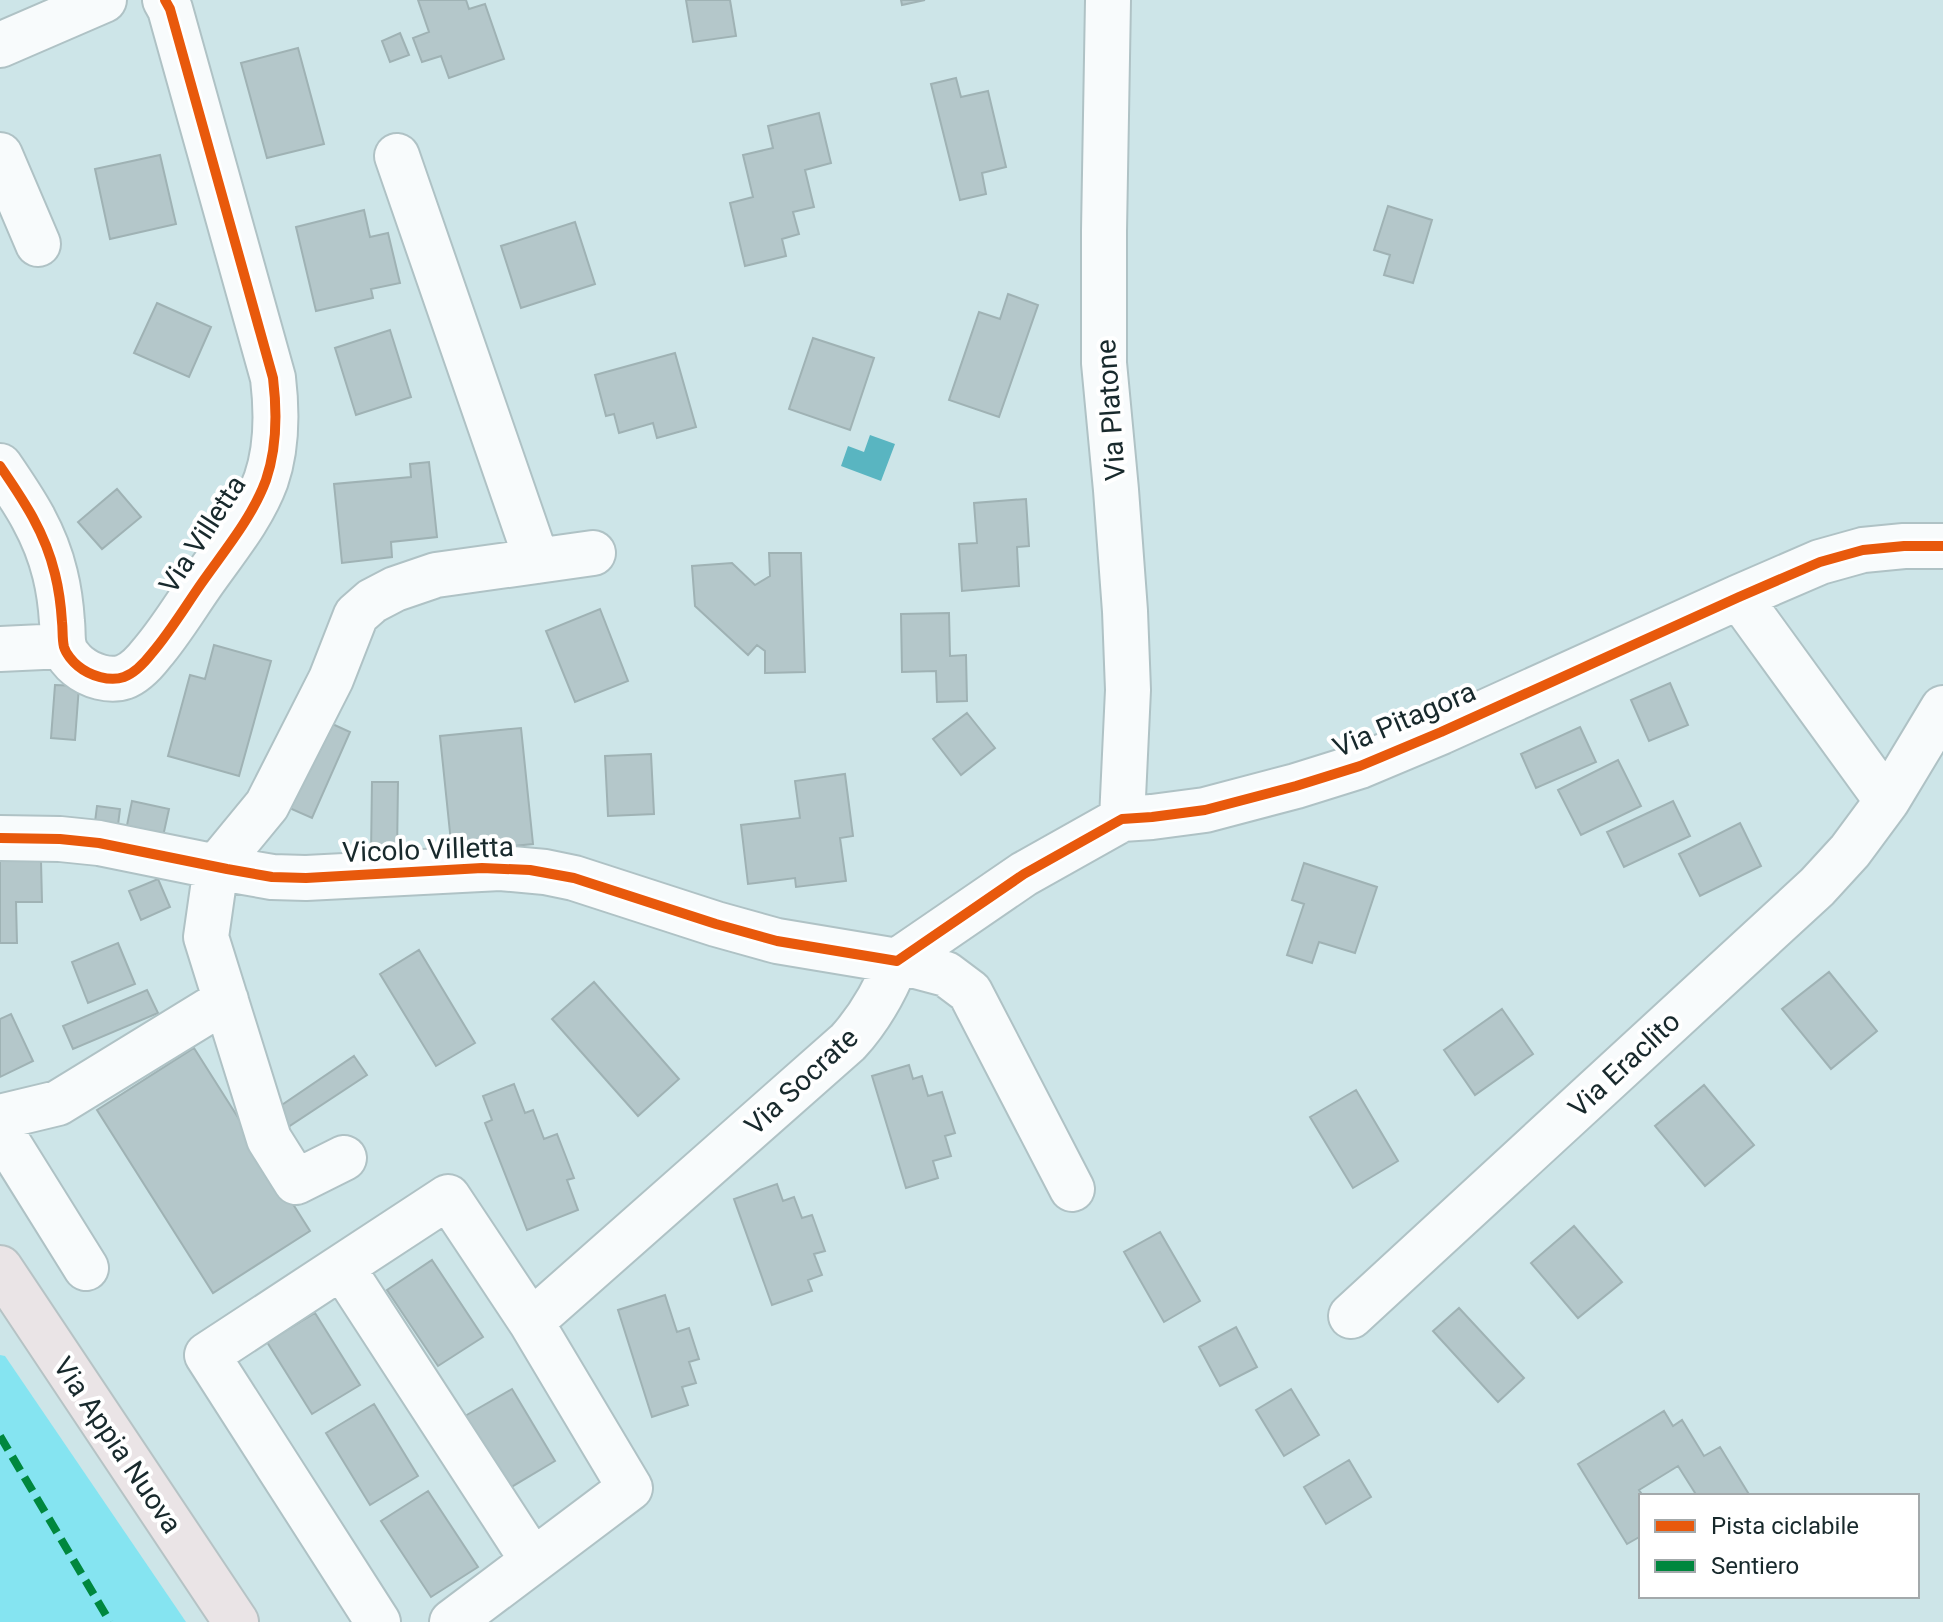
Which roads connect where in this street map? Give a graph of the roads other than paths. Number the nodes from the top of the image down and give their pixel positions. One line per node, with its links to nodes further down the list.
1 (104, 0): 4 (street)
2 (165, 0): 13 (street, Via Villetta)
3 (1108, 0): 17 (street, Via Platone)
4 (0, 45)
5 (0, 155): 7 (street)
6 (397, 156): 11 (street)
7 (38, 244)
8 (0, 466): 13 (street)
9 (1943, 546): 12 (street, Via Pitagora)
10 (593, 553): 11 (street)
11 (537, 561): 19 (street)
12 (1739, 597): 16 (street); 17 (street, Via Pitagora)
13 (64, 646): 14 (street)
14 (0, 649)
15 (1943, 708): 16 (street, Via Eraclito)
16 (1887, 801): 29 (street, Via Eraclito)
17 (1122, 819): 20 (street, Via Pitagora)
18 (0, 838): 19 (street, Vicolo Villetta)
19 (216, 867): 20 (street, Vicolo Villetta); 21 (street)
20 (897, 961): 25 (street); 30 (street, Via Socrate)
21 (226, 1000): 22 (street); 24 (street)
22 (0, 1117)
23 (0, 1130): 28 (street)
24 (344, 1158)
25 (1072, 1189)
26 (342, 1267): 30 (street); 31 (street); 33 (street)
27 (0, 1268): 32 (main road, Via Appia Nuova)
28 (86, 1268)
29 (1351, 1316)
30 (531, 1322): 31 (street)
31 (533, 1561): 34 (street)
32 (236, 1622)
33 (378, 1622)
34 (452, 1622)

